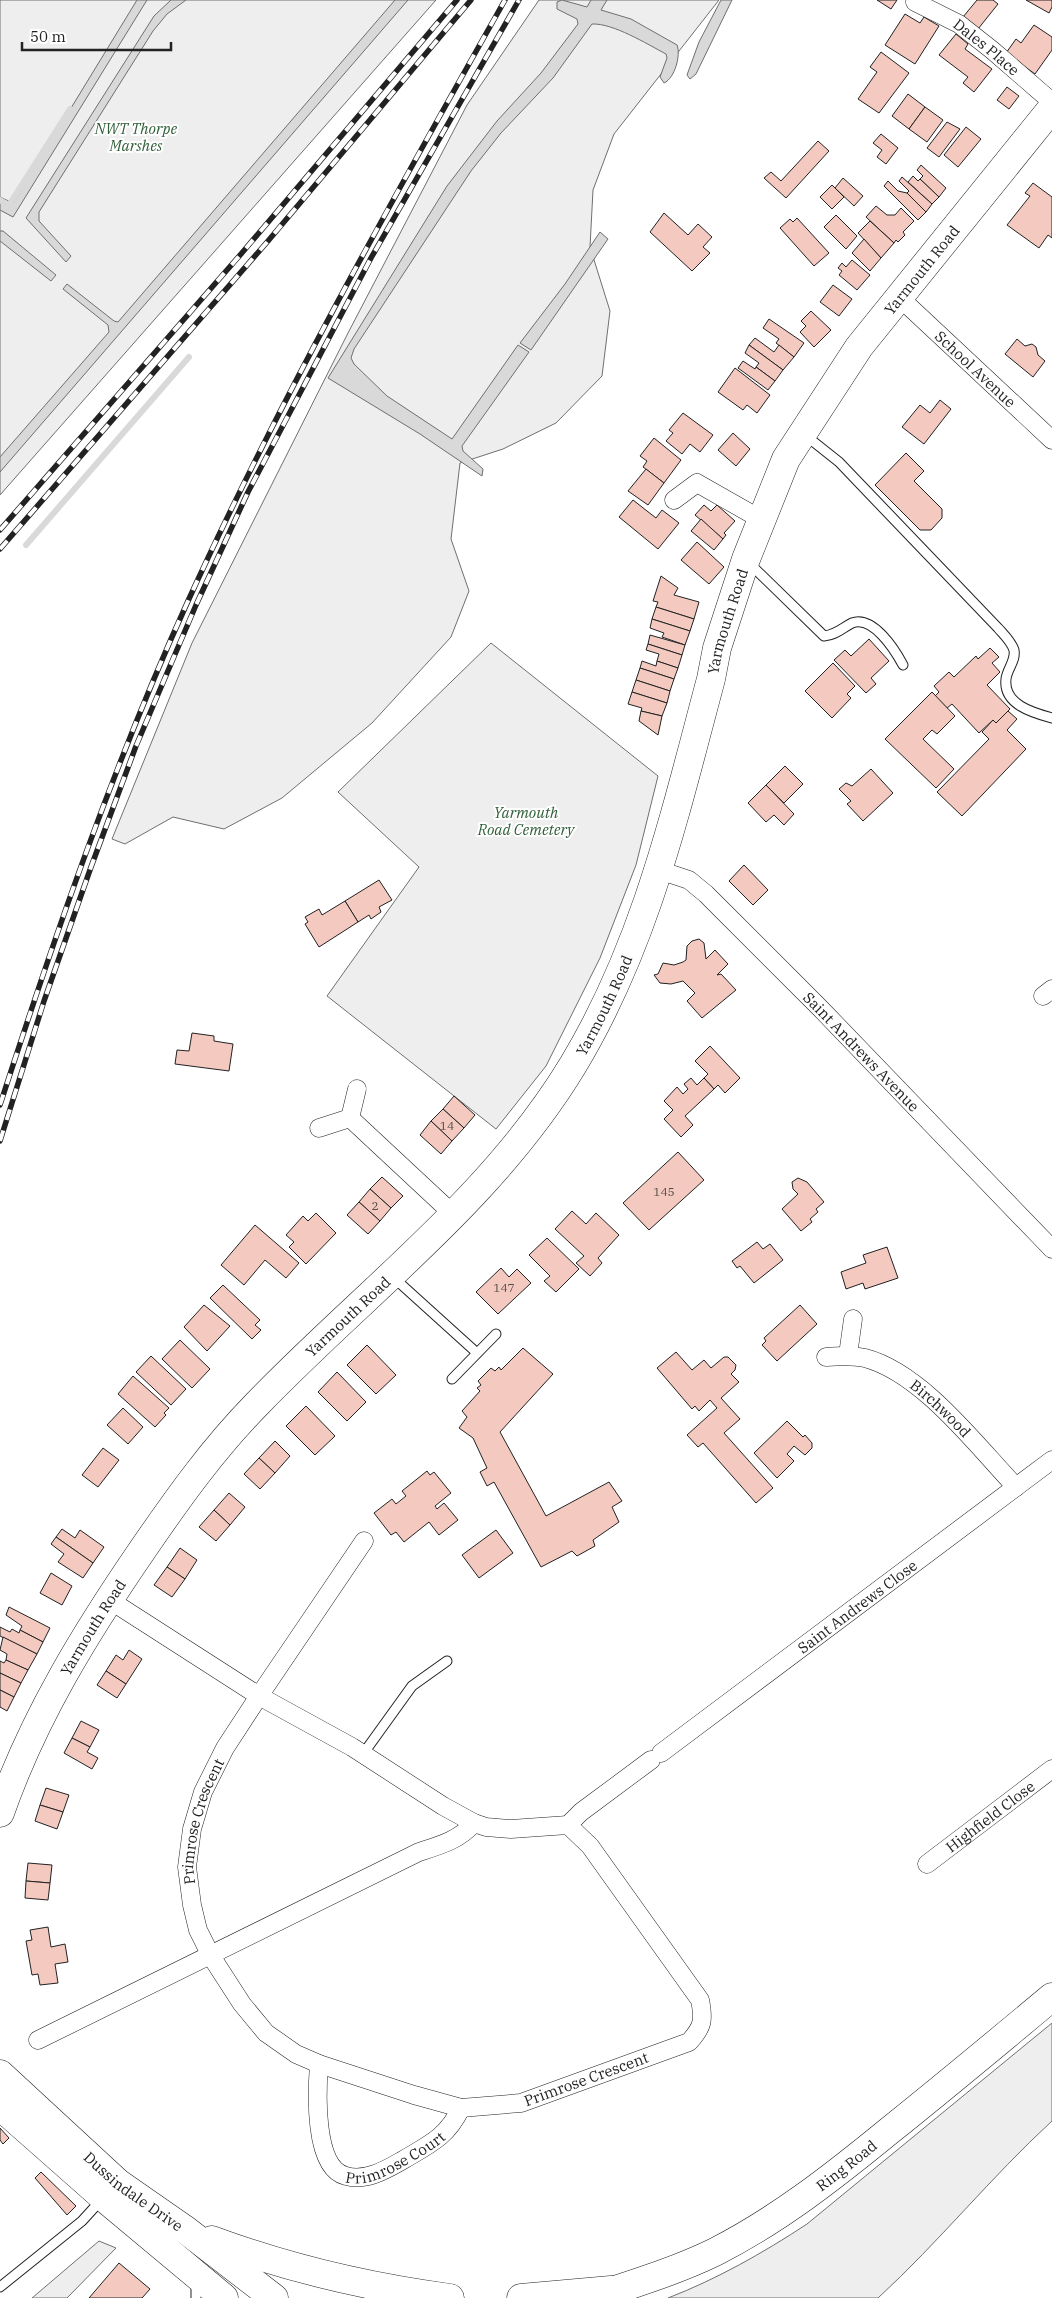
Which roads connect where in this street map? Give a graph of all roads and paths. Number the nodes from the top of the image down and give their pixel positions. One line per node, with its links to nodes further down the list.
1 (915, 2): 2 (street, Dales Place)
2 (1052, 102)
3 (1052, 108): 4 (main road, Yarmouth Road)
4 (899, 297): 5 (main road, Yarmouth Road); 6 (street, School Avenue)
5 (802, 433): 8 (main road, Yarmouth Road); 11 (lane)
6 (1052, 440)
7 (674, 500): 8 (street)
8 (762, 520): 9 (main road, Yarmouth Road)
9 (746, 559): 10 (lane); 12 (main road, Yarmouth Road)
10 (903, 665)
11 (1052, 718)
12 (659, 870): 16 (main road, Yarmouth Road); 17 (street, Saint Andrews Avenue)
13 (357, 1089): 14 (street)
14 (350, 1118): 15 (street); 16 (street)
15 (319, 1128)
16 (454, 1215): 18 (main road, Yarmouth Road)
17 (1052, 1249)
18 (392, 1275): 21 (lane); 28 (main road, Yarmouth Road)
19 (853, 1319): 22 (street)
20 (496, 1334): 21 (lane)
21 (477, 1354): 24 (lane)
22 (848, 1355): 23 (street, Birchwood); 26 (street, Birchwood)
23 (826, 1357)
24 (452, 1379)
25 (1052, 1460): 26 (street, Saint Andrews Close)
26 (1016, 1487): 35 (street, Saint Andrews Close)
27 (364, 1541): 30 (street, Primrose Crescent)
28 (108, 1599): 30 (street); 33 (main road, Yarmouth Road)
29 (447, 1661): 31 (lane)
30 (259, 1696): 31 (street); 37 (street, Primrose Crescent)
31 (363, 1754): 34 (street)
32 (1052, 1769): 36 (street, Highfield Close)
33 (0, 1813)
34 (474, 1823): 35 (street); 37 (street)
35 (568, 1826): 43 (street, Primrose Crescent)
36 (927, 1864)
37 (211, 1956): 39 (street); 40 (street, Primrose Crescent)
38 (1052, 1997): 47 (main road, Ring Road)
39 (38, 2040)
40 (319, 2064): 43 (street, Primrose Crescent); 43 (street, Primrose Court)
41 (0, 2074): 45 (main road, Dussindale Drive)
42 (0, 2106): 44 (main road, Dussindale Drive)
43 (461, 2108)
44 (104, 2197): 45 (main road, Dussindale Drive); 46 (lane)
45 (192, 2262): 48 (main road, Dussindale Drive); 49 (main road, Dussindale Drive); 50 (main road)
46 (0, 2287)
47 (603, 2294): 51 (main road, Ring Road)
48 (224, 2298)
49 (274, 2298)
50 (450, 2298)
51 (521, 2298)

